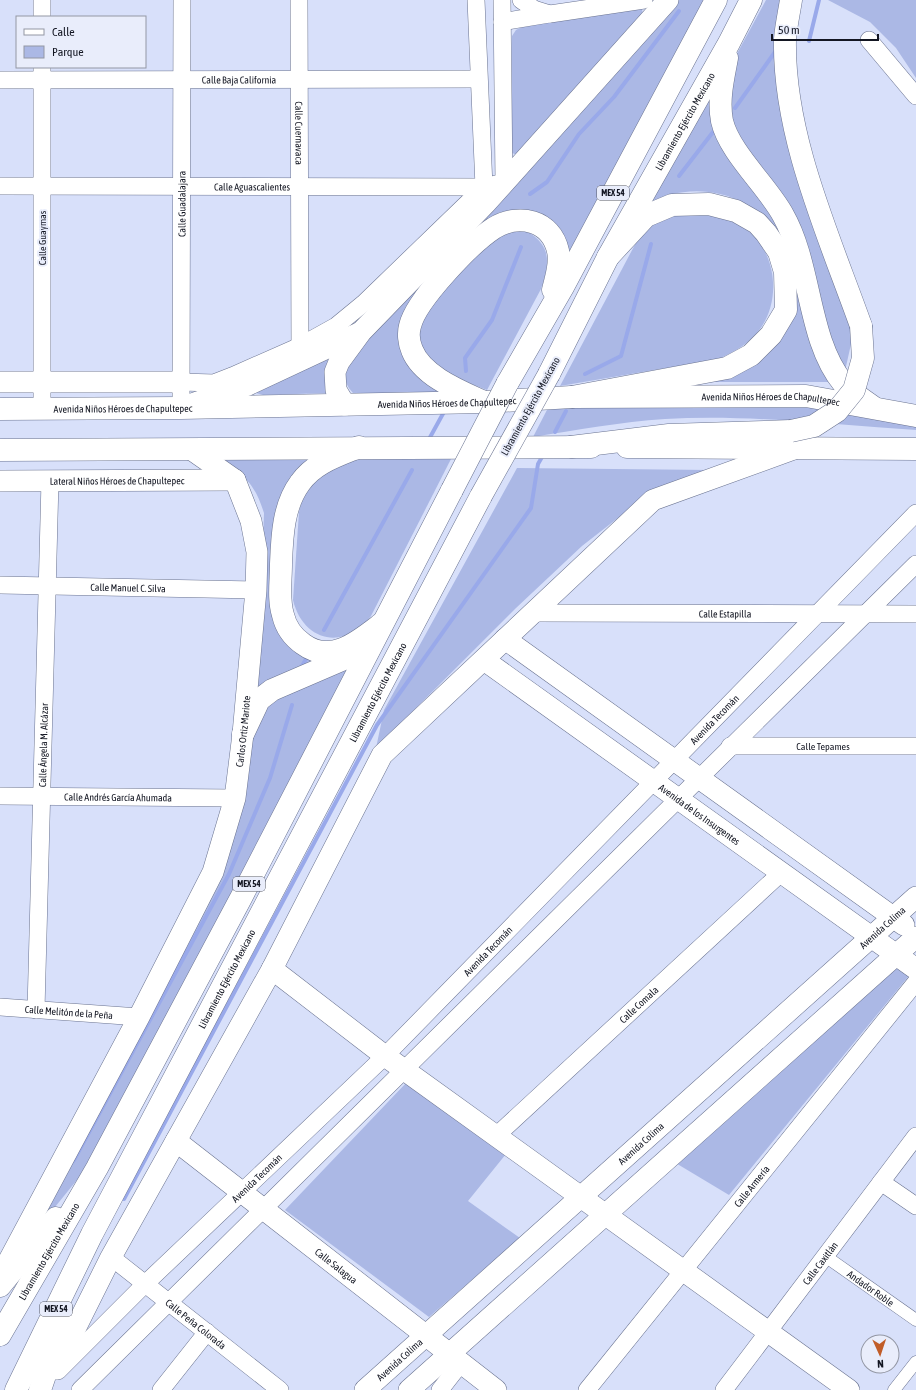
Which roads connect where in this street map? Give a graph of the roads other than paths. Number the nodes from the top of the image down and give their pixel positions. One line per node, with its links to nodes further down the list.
1 (42, 0): 13 (street)
2 (182, 0): 21 (street, Calle Guadalajara)
3 (299, 0): 20 (street, Calle Cuernavaca)
4 (476, 0): 18 (street)
5 (502, 0): 14 (street)
6 (521, 0): 12 (street)
7 (644, 0): 12 (street)
8 (668, 0): 23 (street)
9 (716, 0): 29 (main road, Libramiento Ejército Mexicano / MEX 54)
10 (751, 0): 16 (main road, Libramiento Ejército Mexicano / MEX 54)
11 (791, 0): 43 (main road, bridge)
12 (550, 14): 14 (street)
13 (42, 16)
14 (502, 22): 23 (street)
15 (869, 40): 22 (street)
16 (729, 43): 28 (main road, Libramiento Ejército Mexicano / MEX 54); 38 (main road)
17 (42, 74): 19 (street, Calle Baja California); 21 (street, Calle Baja California); 25 (street, Calle Guaymas)
18 (478, 79): 20 (street, Calle Baja California); 23 (street)
19 (0, 80)
20 (300, 80): 21 (street, Calle Baja California); 27 (street, Calle Cuernavaca)
21 (182, 81): 26 (street, Calle Guadalajara)
22 (916, 96)
23 (494, 185): 27 (street, Calle Aguascalientes); 30 (street); 31 (street)
24 (0, 186): 25 (street, Calle Aguascalientes)
25 (42, 186): 26 (street, Calle Aguascalientes); 33 (street, Calle Guaymas)
26 (182, 186): 27 (street, Calle Aguascalientes); 34 (street, Calle Guadalajara)
27 (300, 187): 31 (street, Calle Cuernavaca)
28 (608, 257): 35 (main road); 115 (main road, Libramiento Ejército Mexicano / MEX 54, bridge)
29 (548, 313): 36 (main road); 60 (main road, Libramiento Ejército Mexicano / MEX 54, bridge)
30 (362, 332): 31 (street); 37 (street)
31 (300, 354): 34 (street); 40 (street)
32 (0, 382): 33 (street)
33 (42, 382): 34 (street); 39 (street, Calle Guaymas)
34 (181, 382): 40 (street, Calle Guadalajara)
35 (572, 397): 36 (main road, Avenida Niños Héroes de Chapultepec); 38 (main road, Avenida Niños Héroes de Chapultepec)
36 (484, 402): 37 (main road, Avenida Niños Héroes de Chapultepec)
37 (345, 405): 40 (main road, Avenida Niños Héroes de Chapultepec)
38 (873, 407): 42 (main road, Avenida Niños Héroes de Chapultepec)
39 (42, 408): 40 (main road, Avenida Niños Héroes de Chapultepec); 41 (main road, Avenida Niños Héroes de Chapultepec)
40 (181, 408)
41 (0, 409)
42 (916, 416)
43 (793, 440): 44 (main road); 45 (main road); 56 (street)
44 (359, 448): 47 (main road); 60 (main road)
45 (916, 449)
46 (0, 450): 47 (main road)
47 (192, 450): 49 (street)
48 (50, 480): 49 (street, Lateral Niños Héroes de Chapultepec); 50 (street, Lateral Niños Héroes de Chapultepec); 54 (street, Calle Ángela M. Alcázar)
49 (235, 480): 55 (street, Carlos Ortiz Mariote)
50 (0, 481)
51 (916, 512): 57 (street, Avenida Tecomán)
52 (916, 564): 58 (street)
53 (0, 586): 54 (street, Calle Manuel C. Silva)
54 (48, 586): 55 (street, Calle Manuel C. Silva); 73 (street, Calle Ángela M. Alcázar)
55 (256, 590): 66 (street, Carlos Ortiz Mariote)
56 (534, 612): 57 (street, Calle Estapilla); 61 (street)
57 (818, 613): 58 (street, Calle Estapilla); 69 (street, Avenida Tecomán)
58 (867, 613): 59 (street, Calle Estapilla); 67 (street)
59 (916, 614)
60 (385, 621): 62 (main road, Libramiento Ejército Mexicano / MEX 54)
61 (505, 639): 63 (street); 64 (street)
62 (372, 647): 66 (main road); 94 (main road, Libramiento Ejército Mexicano / MEX 54)
63 (484, 660): 65 (street, Avenida de los Insurgentes); 83 (street)
64 (585, 697): 65 (street); 69 (street)
65 (564, 718): 71 (street, Avenida de los Insurgentes)
66 (243, 734): 74 (street, Carlos Ortiz Mariote)
67 (730, 746): 68 (street, Calle Tepames); 70 (street)
68 (916, 746)
69 (673, 760): 70 (street); 71 (street, Avenida Tecomán)
70 (698, 777): 75 (street); 78 (street)
71 (654, 782): 75 (street, Avenida de los Insurgentes); 89 (street, Avenida Tecomán)
72 (0, 796): 73 (street, Calle Andrés García Ahumada)
73 (42, 797): 74 (street, Calle Andrés García Ahumada); 87 (street, Calle Ángela M. Alcázar)
74 (235, 798): 88 (street, Carlos Ortiz Mariote)
75 (677, 798): 76 (street, Avenida de los Insurgentes); 90 (street)
76 (781, 873): 81 (street, Avenida de los Insurgentes); 91 (street, Calle Comala)
77 (916, 897): 78 (street, Avenida Colima)
78 (894, 918): 79 (street); 81 (street, Avenida Colima)
79 (916, 934)
80 (916, 937): 82 (street)
81 (871, 938): 82 (street, Avenida de los Insurgentes); 97 (street, Avenida Colima)
82 (895, 954): 84 (street, Avenida de los Insurgentes); 100 (street)
83 (272, 969): 89 (street); 93 (street)
84 (916, 969)
85 (916, 982): 103 (street, Calle Armería)
86 (1, 1009): 87 (street, Calle Melitón de la Peña)
87 (36, 1010): 88 (street, Calle Melitón de la Peña)
88 (138, 1018): 104 (street)
89 (385, 1056): 90 (street); 96 (street, Avenida Tecomán)
90 (404, 1069): 91 (street); 99 (street)
91 (496, 1136): 97 (street)
92 (916, 1136): 95 (street, Calle Caxitlán)
93 (176, 1141): 96 (street, Calle Salagua); 102 (street)
94 (97, 1168): 106 (main road); 112 (main road, Libramiento Ejército Mexicano / MEX 54)
95 (881, 1182): 98 (street); 101 (street, Calle Caxitlán)
96 (242, 1192): 99 (street, Calle Salagua); 105 (street, Avenida Tecomán)
97 (581, 1197): 100 (street); 111 (street, Avenida Colima)
98 (916, 1206)
99 (264, 1208): 107 (street); 111 (street, Calle Salagua)
100 (606, 1214): 103 (street); 113 (street)
101 (825, 1256): 108 (street, Andador Roble); 110 (street, Calle Caxitlán)
102 (111, 1257): 105 (street, Calle Peña Colorada); 115 (street)
103 (683, 1271): 110 (street); 124 (street, Calle Armería)
104 (0, 1277)
105 (145, 1284): 107 (street, Calle Peña Colorada); 115 (street, Avenida Tecomán)
106 (0, 1286)
107 (169, 1302): 109 (street, Calle Peña Colorada); 117 (street)
108 (916, 1320)
109 (207, 1332): 118 (street); 119 (street, Calle Peña Colorada)
110 (768, 1332): 116 (street); 125 (street, Calle Caxitlán)
111 (426, 1335): 113 (street, Calle Salagua); 120 (street, Avenida Colima)
112 (0, 1336)
113 (455, 1358): 121 (street); 122 (street); 123 (street, Calle Salagua)
114 (916, 1362): 126 (street)
115 (34, 1386)
116 (847, 1389)
117 (80, 1390)
118 (161, 1390)
119 (280, 1390)
120 (365, 1390)
121 (409, 1390)
122 (440, 1390)
123 (496, 1390)
124 (587, 1390)
125 (724, 1390)
126 (894, 1390)

